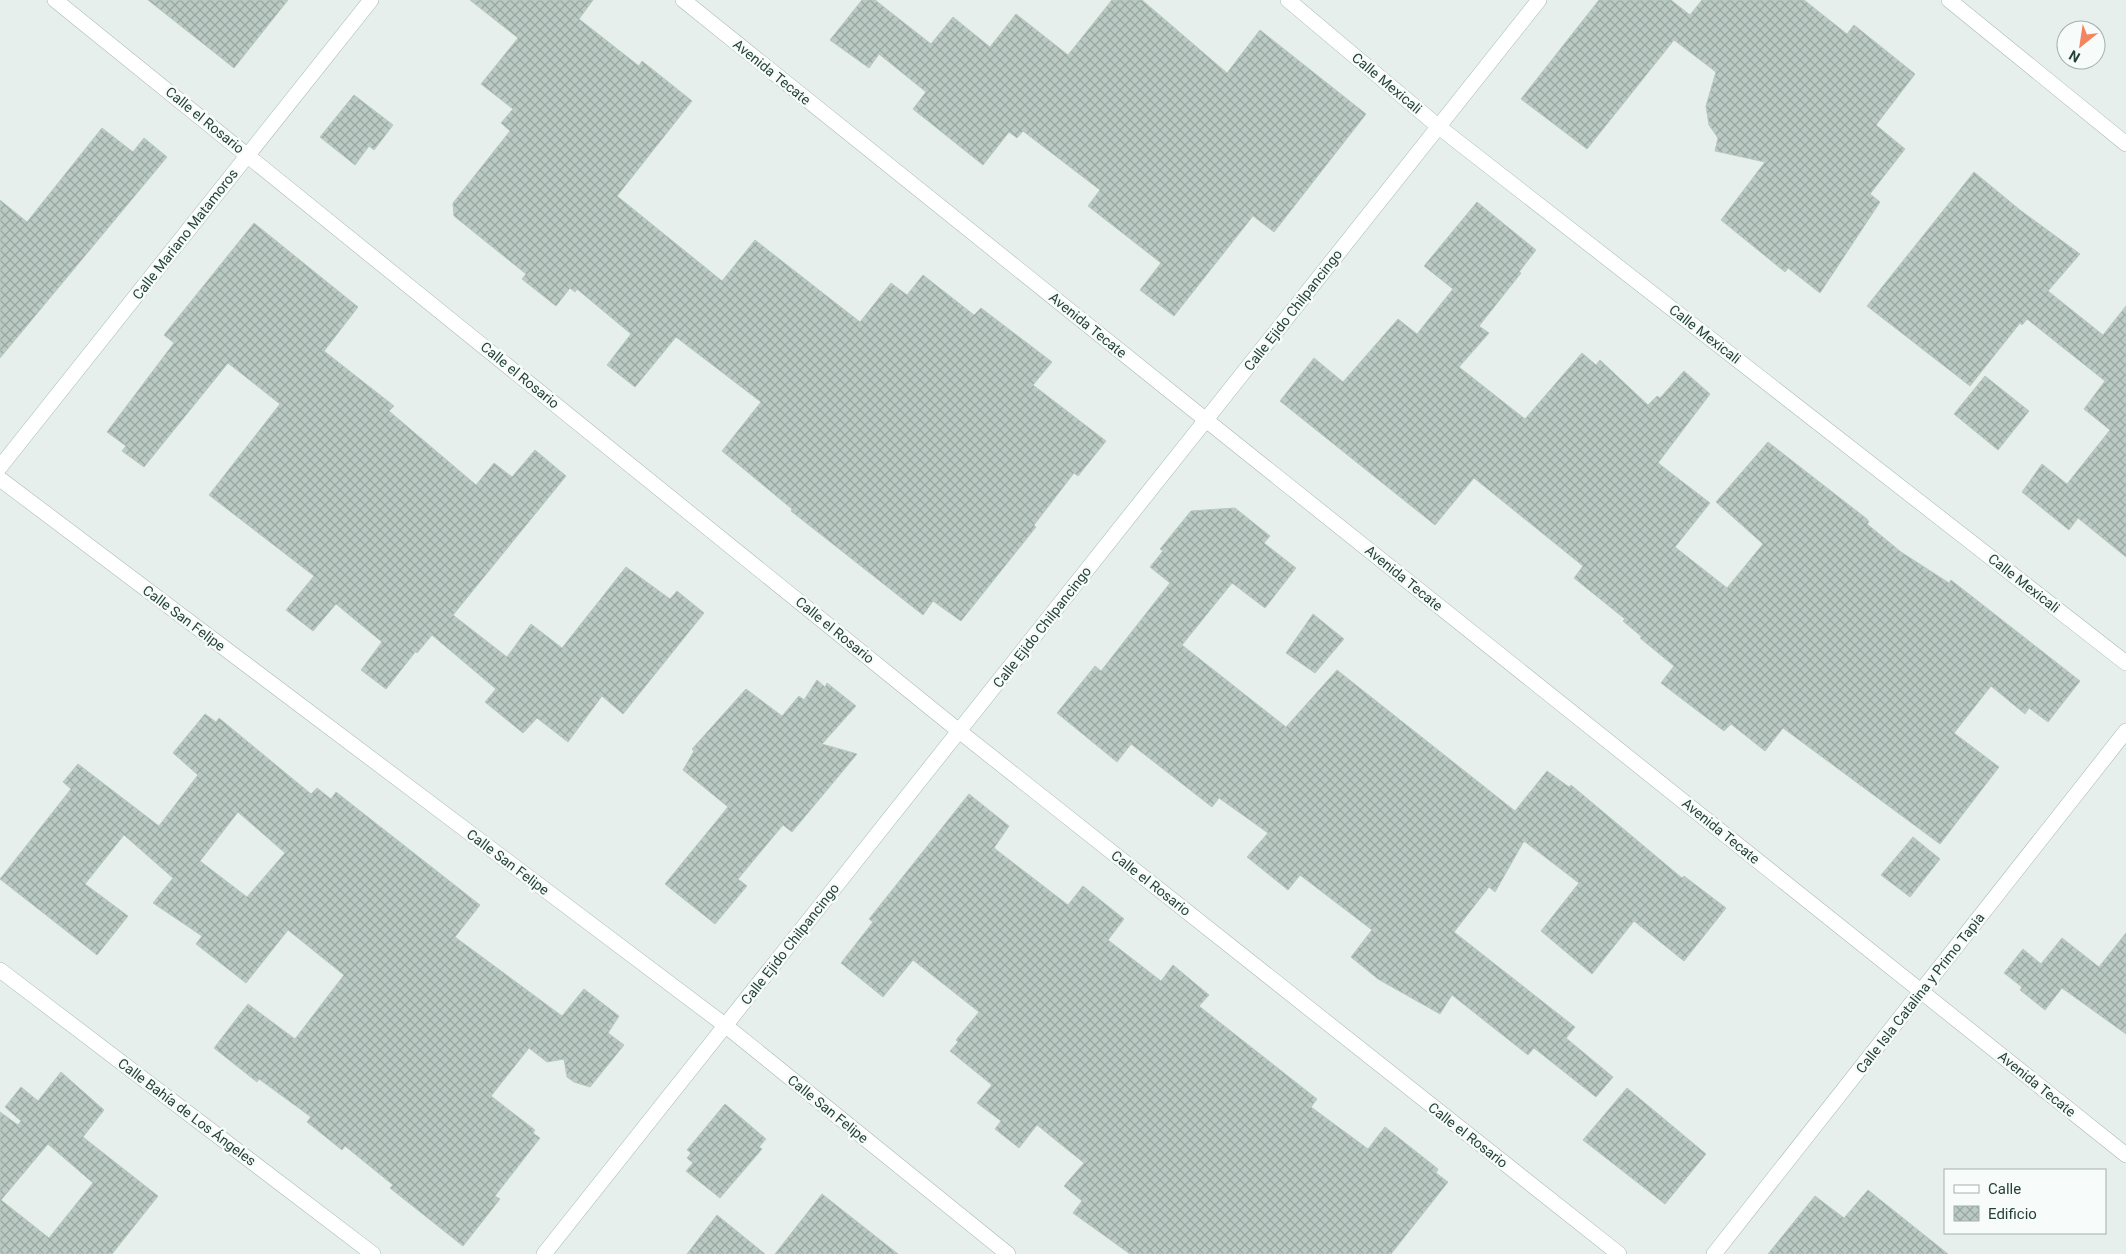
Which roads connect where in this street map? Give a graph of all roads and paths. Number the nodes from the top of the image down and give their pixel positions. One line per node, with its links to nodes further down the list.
1 (55, 0): 9 (street, Calle el Rosario)
2 (370, 0): 9 (street, Calle Mariano Matamoros)
3 (683, 0): 10 (street, Avenida Tecate)
4 (1288, 0): 7 (street, Calle Mexicali)
5 (1539, 0): 7 (street, Calle Ejido Chilpancingo)
6 (1949, 0): 8 (street)
7 (1439, 127): 10 (street, Calle Ejido Chilpancingo); 13 (street, Calle Mexicali)
8 (2126, 144)
9 (248, 154): 11 (street, Calle Mariano Matamoros); 14 (street, Calle el Rosario)
10 (1206, 420): 14 (street, Calle Ejido Chilpancingo); 17 (street, Avenida Tecate)
11 (0, 467)
12 (0, 479): 18 (street, Calle San Felipe)
13 (2126, 663)
14 (959, 731): 18 (street, Calle Ejido Chilpancingo); 23 (street, Calle el Rosario)
15 (2126, 732): 17 (street, Calle Isla Catalina y Primo Tapia)
16 (0, 970): 20 (street, Calle Bahía de Los Ángeles)
17 (1922, 991): 19 (street, Avenida Tecate); 24 (street, Calle Isla Catalina y Primo Tapia)
18 (726, 1026): 21 (street, Calle Ejido Chilpancingo); 22 (street, Calle San Felipe)
19 (2126, 1155)
20 (374, 1254)
21 (544, 1254)
22 (1008, 1254)
23 (1618, 1254)
24 (1714, 1254)

